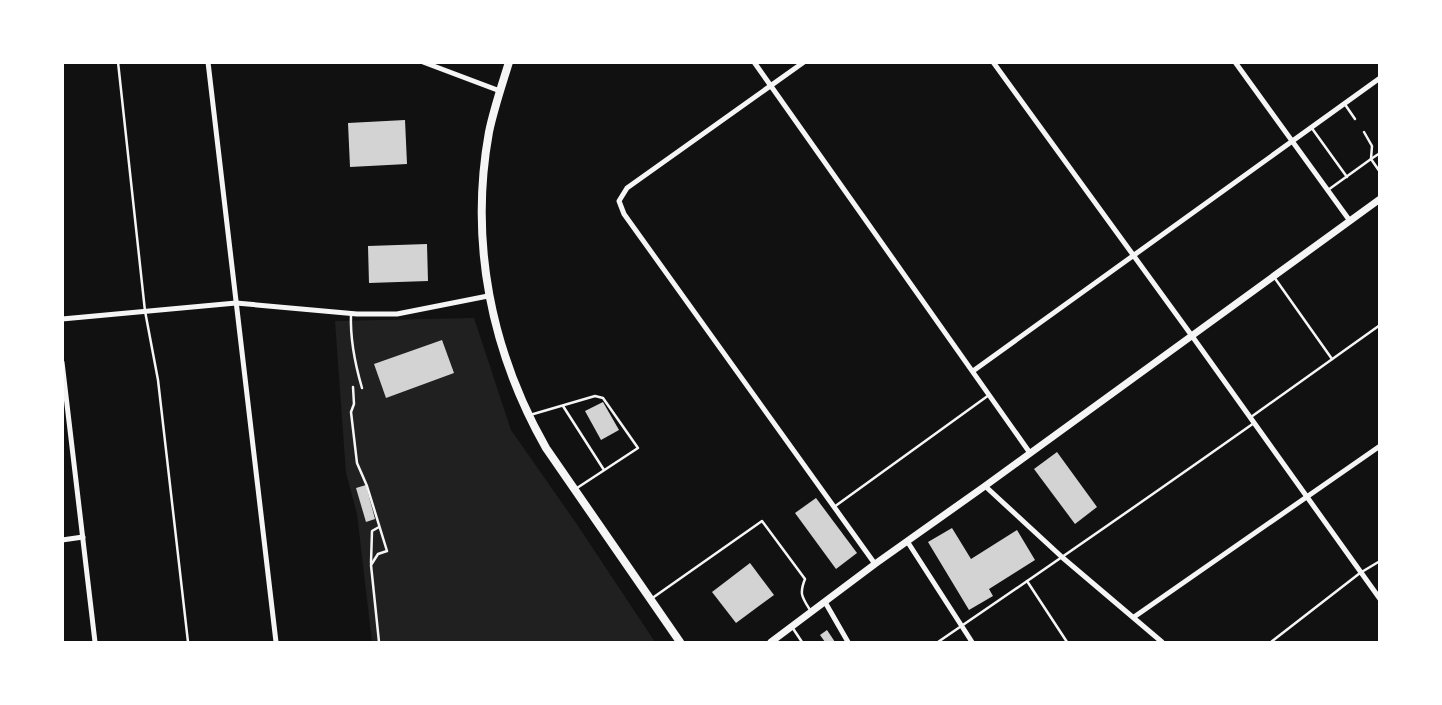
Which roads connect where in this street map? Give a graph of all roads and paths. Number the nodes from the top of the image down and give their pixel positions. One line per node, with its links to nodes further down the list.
1 (118, 62): 28 (lane)
2 (208, 62): 27 (street)
3 (423, 62): 11 (street)
4 (509, 62): 11 (main road)
5 (754, 62): 10 (street)
6 (804, 62): 10 (street)
7 (993, 62): 24 (street)
8 (1235, 62): 16 (street)
9 (1378, 81): 12 (street)
10 (772, 87): 35 (street); 49 (street)
11 (500, 91): 26 (main road)
12 (1344, 103): 13 (lane); 14 (street)
13 (1355, 118)
14 (1311, 126): 16 (street); 20 (lane)
15 (1364, 132): 18 (lane)
16 (1292, 140): 21 (street); 24 (street)
17 (1380, 153): 18 (lane)
18 (1371, 159): 19 (lane); 20 (lane)
19 (1380, 172)
20 (1347, 176): 21 (lane)
21 (1327, 190): 23 (street)
22 (1380, 200): 23 (street)
23 (1350, 221): 25 (street)
24 (1134, 256): 32 (street); 35 (street)
25 (1274, 277): 32 (street); 33 (lane)
26 (488, 296): 29 (street); 40 (main road)
27 (236, 303): 28 (street); 29 (street); 69 (street)
28 (145, 311): 30 (street); 68 (lane)
29 (351, 314): 36 (lane)
30 (62, 319)
31 (1380, 325): 33 (lane)
32 (1192, 336): 41 (street); 44 (street)
33 (1332, 359): 41 (lane)
34 (62, 362): 51 (street)
35 (972, 371): 38 (street)
36 (359, 378): 37 (lane); 50 (path)
37 (362, 388)
38 (989, 394): 44 (street); 49 (lane)
39 (563, 406): 40 (lane); 45 (lane); 45 (lane)
40 (528, 416): 47 (main road)
41 (1250, 418): 42 (street)
42 (1254, 423): 48 (street); 54 (lane)
43 (1380, 446): 48 (street)
44 (1030, 453): 46 (street)
45 (604, 470): 47 (lane)
46 (985, 486): 53 (street); 54 (street)
47 (574, 491): 61 (main road)
48 (1307, 498): 58 (street); 64 (street)
49 (834, 507): 57 (street)
50 (380, 527): 56 (path); 56 (path)
51 (82, 537): 52 (street); 67 (street)
52 (62, 540)
53 (907, 541): 57 (street); 65 (street)
54 (1063, 558): 59 (lane); 64 (street)
55 (1380, 562): 58 (lane)
56 (371, 564): 70 (path)
57 (875, 564): 62 (street)
58 (1360, 573): 60 (street); 79 (lane)
59 (1027, 581): 65 (lane); 77 (lane)
60 (1380, 599)
61 (650, 600): 63 (lane); 71 (main road)
62 (825, 602): 63 (street); 74 (street)
63 (812, 612): 66 (street)
64 (1134, 618): 78 (street)
65 (961, 626): 75 (lane); 76 (street)
66 (792, 627): 72 (street); 73 (lane)
67 (95, 642)
68 (188, 642)
69 (276, 642)
70 (379, 642)
71 (680, 642)
72 (771, 642)
73 (802, 642)
74 (848, 642)
75 (938, 642)
76 (972, 642)
77 (1067, 642)
78 (1162, 642)
79 (1271, 642)

